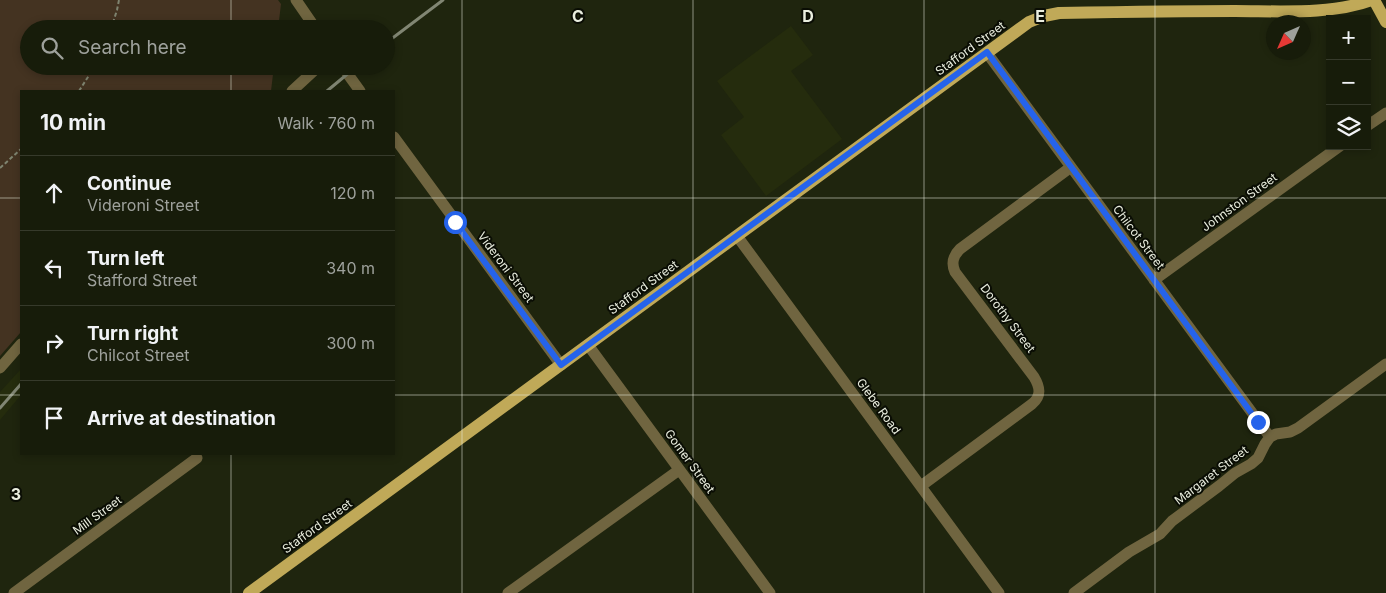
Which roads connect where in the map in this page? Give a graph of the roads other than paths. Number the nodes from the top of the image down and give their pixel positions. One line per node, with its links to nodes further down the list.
1 (296, 0): 3 (street)
2 (1373, 0): 4 (main road); 5 (main road, Stafford Street)
3 (310, 20)
4 (1386, 22)
5 (987, 52): 14 (street, Chilcot Street); 15 (main road, Stafford Street)
6 (309, 75): 8 (street)
7 (348, 75): 9 (street)
8 (293, 90)
9 (359, 90)
10 (1386, 113): 11 (street)
11 (1371, 123)
12 (395, 138): 20 (street, Videroni Street)
13 (1334, 150): 16 (street, Johnston Street)
14 (1070, 167): 16 (street, Chilcot Street); 25 (street, Dorothy Street)
15 (737, 236): 18 (main road, Stafford Street); 25 (street, Glebe Road)
16 (1154, 280): 22 (street, Chilcot Street)
17 (20, 345): 21 (street)
18 (588, 345): 20 (main road, Stafford Street); 24 (street, Gomer Street)
19 (1386, 364): 22 (street)
20 (561, 365): 27 (main road, Stafford Street)
21 (0, 368)
22 (1270, 437): 31 (street, Margaret Street)
23 (197, 458): 26 (street, Mill Street)
24 (679, 470): 28 (street); 29 (street, Gomer Street)
25 (921, 486): 30 (street, Glebe Road)
26 (14, 593)
27 (249, 593)
28 (508, 593)
29 (770, 593)
30 (999, 593)
31 (1074, 593)

